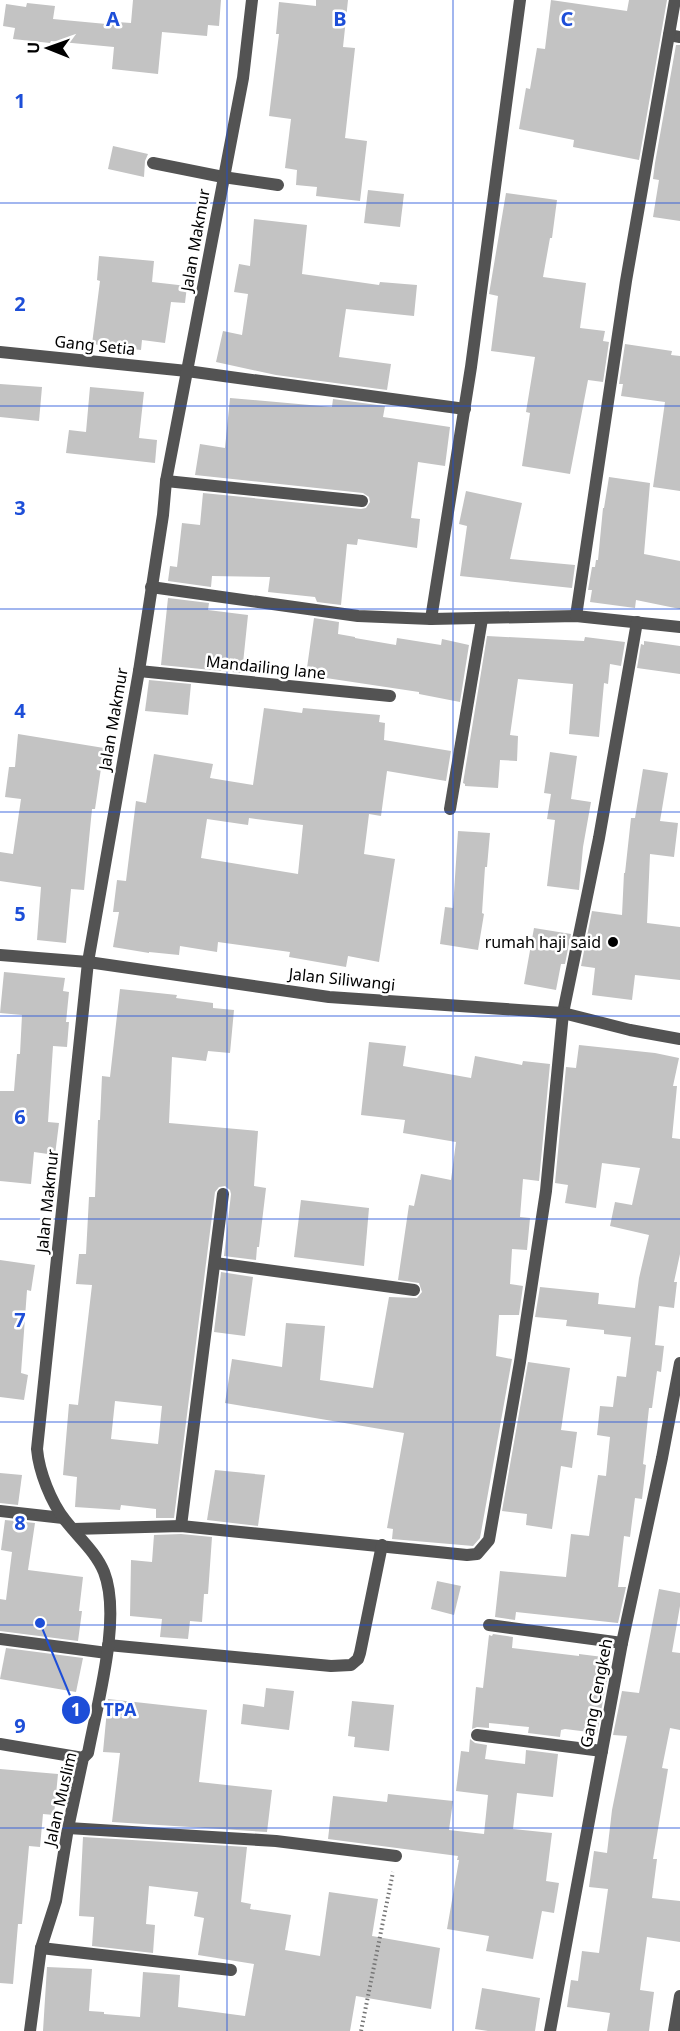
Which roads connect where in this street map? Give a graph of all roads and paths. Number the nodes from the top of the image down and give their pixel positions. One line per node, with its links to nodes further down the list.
1 (252, 0): 6 (street, Jalan Makmur)
2 (520, 0): 10 (street)
3 (675, 0): 4 (street)
4 (674, 36): 14 (street)
5 (153, 163): 6 (street)
6 (223, 177): 7 (street); 9 (street, Jalan Makmur)
7 (278, 185)
8 (0, 352): 9 (street, Gang Setia)
9 (187, 371): 10 (street, Gang Setia); 11 (street, Jalan Makmur)
10 (465, 409): 15 (street)
11 (166, 481): 12 (street); 13 (street, Jalan Makmur)
12 (362, 501)
13 (151, 587): 15 (street); 19 (street, Jalan Makmur)
14 (576, 616): 16 (street); 17 (street)
15 (431, 619): 16 (street)
16 (482, 619): 21 (street)
17 (637, 622): 18 (street); 24 (street)
18 (680, 627)
19 (139, 670): 20 (street, Mandailing lane); 23 (street, Jalan Makmur)
20 (390, 696)
21 (450, 809)
22 (0, 955): 23 (street, Jalan Siliwangi)
23 (88, 963): 24 (street, Jalan Siliwangi); 30 (street, Jalan Makmur)
24 (563, 1013): 25 (street, Jalan Siliwangi); 35 (street)
25 (680, 1039)
26 (223, 1194): 27 (street)
27 (215, 1263): 28 (street); 33 (street)
28 (414, 1290)
29 (680, 1363): 38 (street, Gang Cengkeh)
30 (38, 1449): 32 (street, Jalan Muslim)
31 (0, 1511): 32 (street)
32 (63, 1518): 34 (street, Jalan Muslim)
33 (181, 1526): 34 (street); 35 (street)
34 (73, 1530): 39 (street, Jalan Muslim)
35 (382, 1545): 39 (street)
36 (489, 1625): 38 (street)
37 (0, 1639): 39 (street)
38 (622, 1644): 42 (street, Gang Cengkeh)
39 (107, 1649): 43 (street, Jalan Muslim)
40 (477, 1735): 42 (street)
41 (0, 1744): 43 (street)
42 (602, 1751): 51 (street, Gang Cengkeh)
43 (83, 1758): 44 (street, Jalan Muslim)
44 (68, 1828): 45 (street); 46 (street, Jalan Muslim)
45 (396, 1856): 50 (path)
46 (41, 1948): 47 (street); 49 (street, Jalan Muslim)
47 (231, 1970)
48 (680, 1996): 52 (street)
49 (30, 2031)
50 (361, 2031)
51 (550, 2031)
52 (674, 2031)

